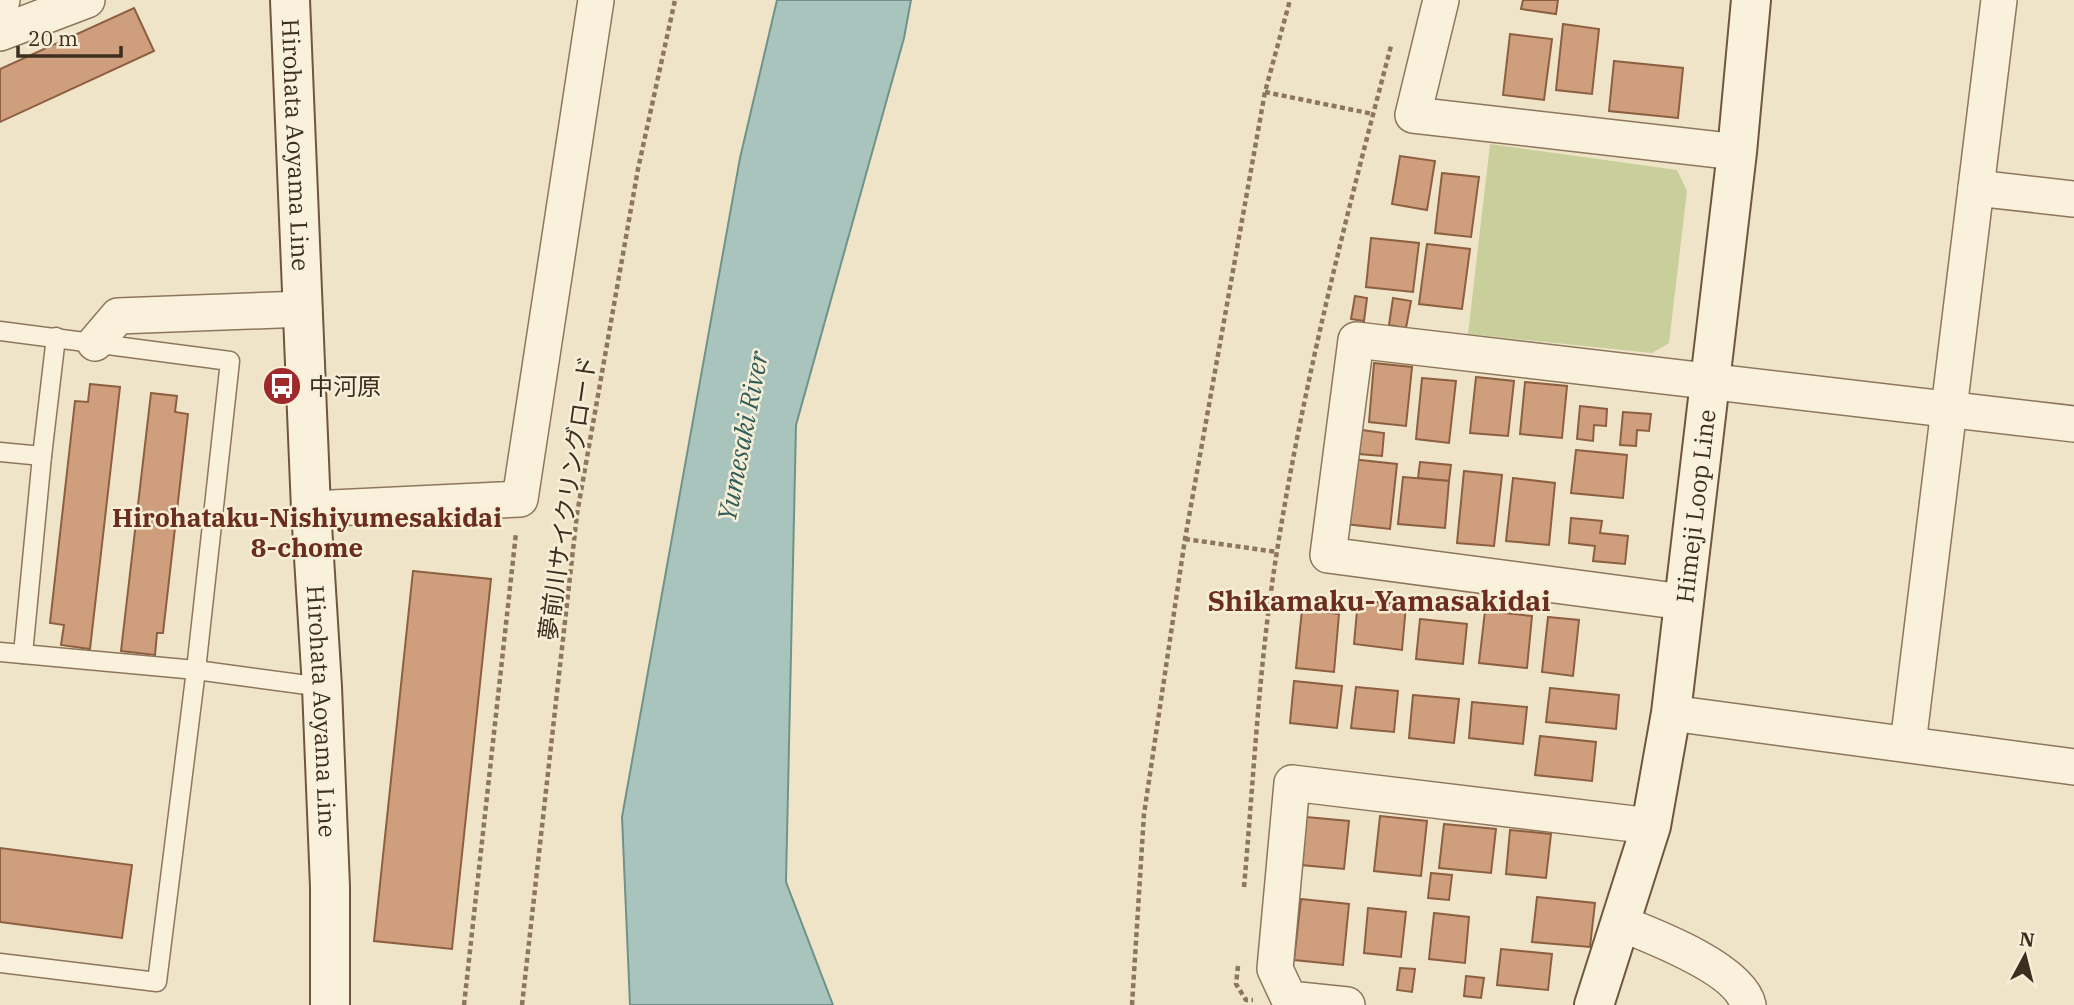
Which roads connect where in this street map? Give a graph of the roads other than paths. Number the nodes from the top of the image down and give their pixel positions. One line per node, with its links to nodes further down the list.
1 (2, 0): 8 (street)
2 (87, 0): 9 (street)
3 (290, 0): 13 (main road, Hirohata Aoyama Line)
4 (596, 0): 22 (street)
5 (1441, 0): 10 (street)
6 (1751, 0): 10 (main road, Himeji Loop Line)
7 (1999, 0): 11 (street)
8 (0, 6)
9 (0, 33)
10 (1737, 152): 17 (main road, Himeji Loop Line)
11 (1976, 188): 12 (street); 18 (street)
12 (2074, 200)
13 (304, 309): 16 (street); 22 (main road, Hirohata Aoyama Line)
14 (0, 331): 15 (lane)
15 (57, 337): 16 (lane); 21 (lane)
16 (95, 343): 26 (lane)
17 (1710, 379): 18 (street); 23 (main road, Himeji Loop Line); 23 (street)
18 (1949, 408): 19 (street); 29 (street)
19 (2074, 424)
20 (0, 452): 21 (lane)
21 (42, 456): 25 (lane)
22 (311, 509): 27 (main road, Hirohata Aoyama Line)
23 (1683, 602): 28 (main road, Himeji Loop Line)
24 (0, 652): 25 (lane)
25 (23, 654): 26 (lane)
26 (196, 670): 27 (lane); 33 (lane)
27 (322, 687): 34 (main road, Hirohata Aoyama Line)
28 (1671, 713): 29 (street); 31 (main road, Himeji Loop Line)
29 (1908, 744): 30 (street)
30 (2074, 767)
31 (1651, 826): 32 (main road, Himeji Loop Line); 35 (street)
32 (1620, 923): 36 (main road, Himeji Loop Line); 37 (street)
33 (0, 963)
34 (330, 1005)
35 (1347, 1005)
36 (1594, 1005)
37 (1748, 1005)

